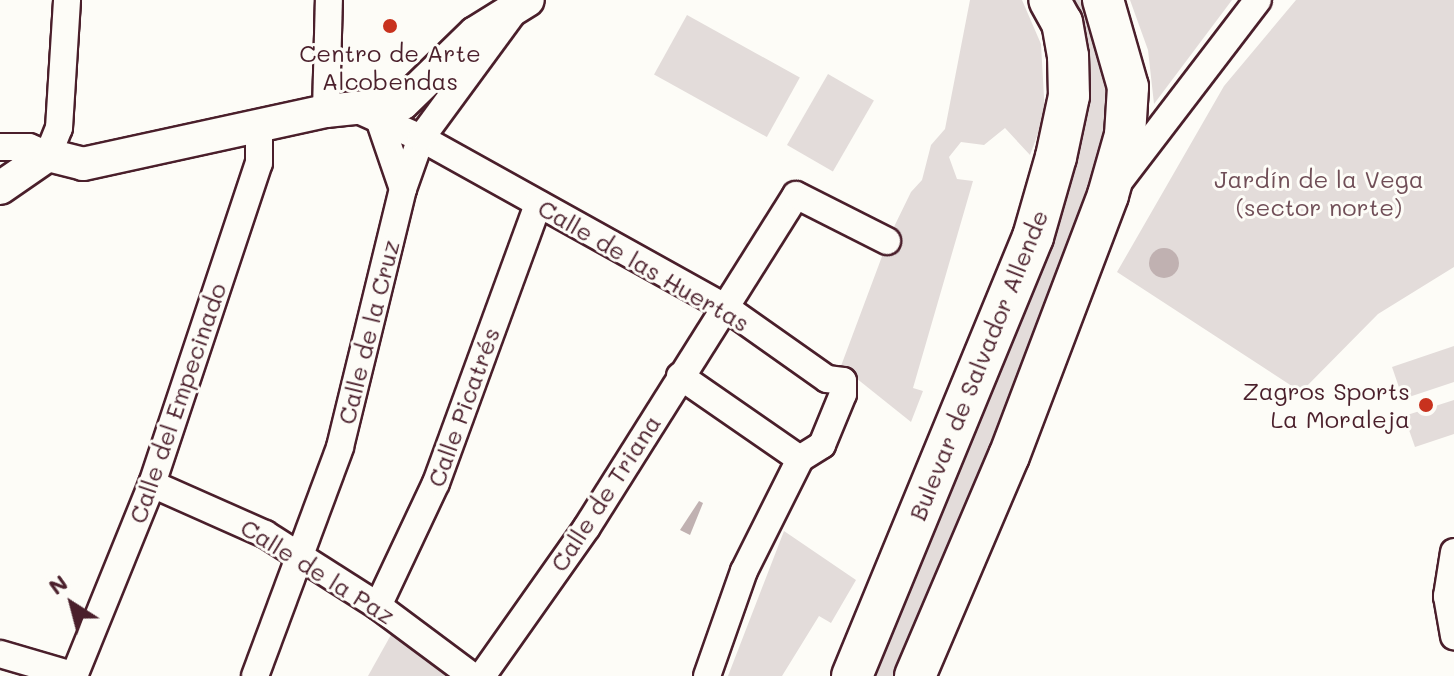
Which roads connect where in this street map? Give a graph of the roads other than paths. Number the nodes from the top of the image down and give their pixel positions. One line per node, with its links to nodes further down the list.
1 (67, 0): 11 (street)
2 (329, 0): 7 (street)
3 (1049, 0): 23 (main road, Bulevar de Salvador Allende)
4 (1103, 0): 14 (main road)
5 (1258, 0): 14 (street)
6 (522, 4): 7 (street); 9 (street, Calle de la Cruz)
7 (354, 113): 8 (street); 9 (street, Calle de las Huertas); 13 (street)
8 (259, 124): 11 (street); 20 (street, Calle del Empecinado)
9 (421, 138): 13 (street, Calle de la Cruz); 15 (street, Calle de las Huertas)
10 (0, 147): 11 (street)
11 (48, 155): 12 (street)
12 (0, 188)
13 (403, 189): 22 (street, Calle de la Cruz)
14 (1108, 195): 34 (main road)
15 (538, 204): 17 (street, Calle de las Huertas); 24 (street, Calle Picatrés)
16 (887, 241): 17 (street, Calle de Triana)
17 (725, 307): 18 (street, Calle de Triana); 19 (street, Calle de las Huertas)
18 (680, 376): 19 (street); 30 (street, Calle de Triana)
19 (800, 459): 31 (street)
20 (152, 484): 22 (street, Calle de la Paz); 27 (street, Calle del Empecinado)
21 (1454, 552): 25 (street)
22 (302, 557): 24 (street, Calle de la Paz); 28 (street, Calle de la Cruz)
23 (900, 559): 32 (street); 33 (main road, Bulevar de Salvador Allende)
24 (378, 606): 29 (street, Calle de la Paz)
25 (1454, 636)
26 (0, 654): 27 (street)
27 (74, 676)
28 (255, 676)
29 (472, 676)
30 (482, 676)
31 (707, 676)
32 (838, 676)
33 (852, 676)
34 (915, 676)

